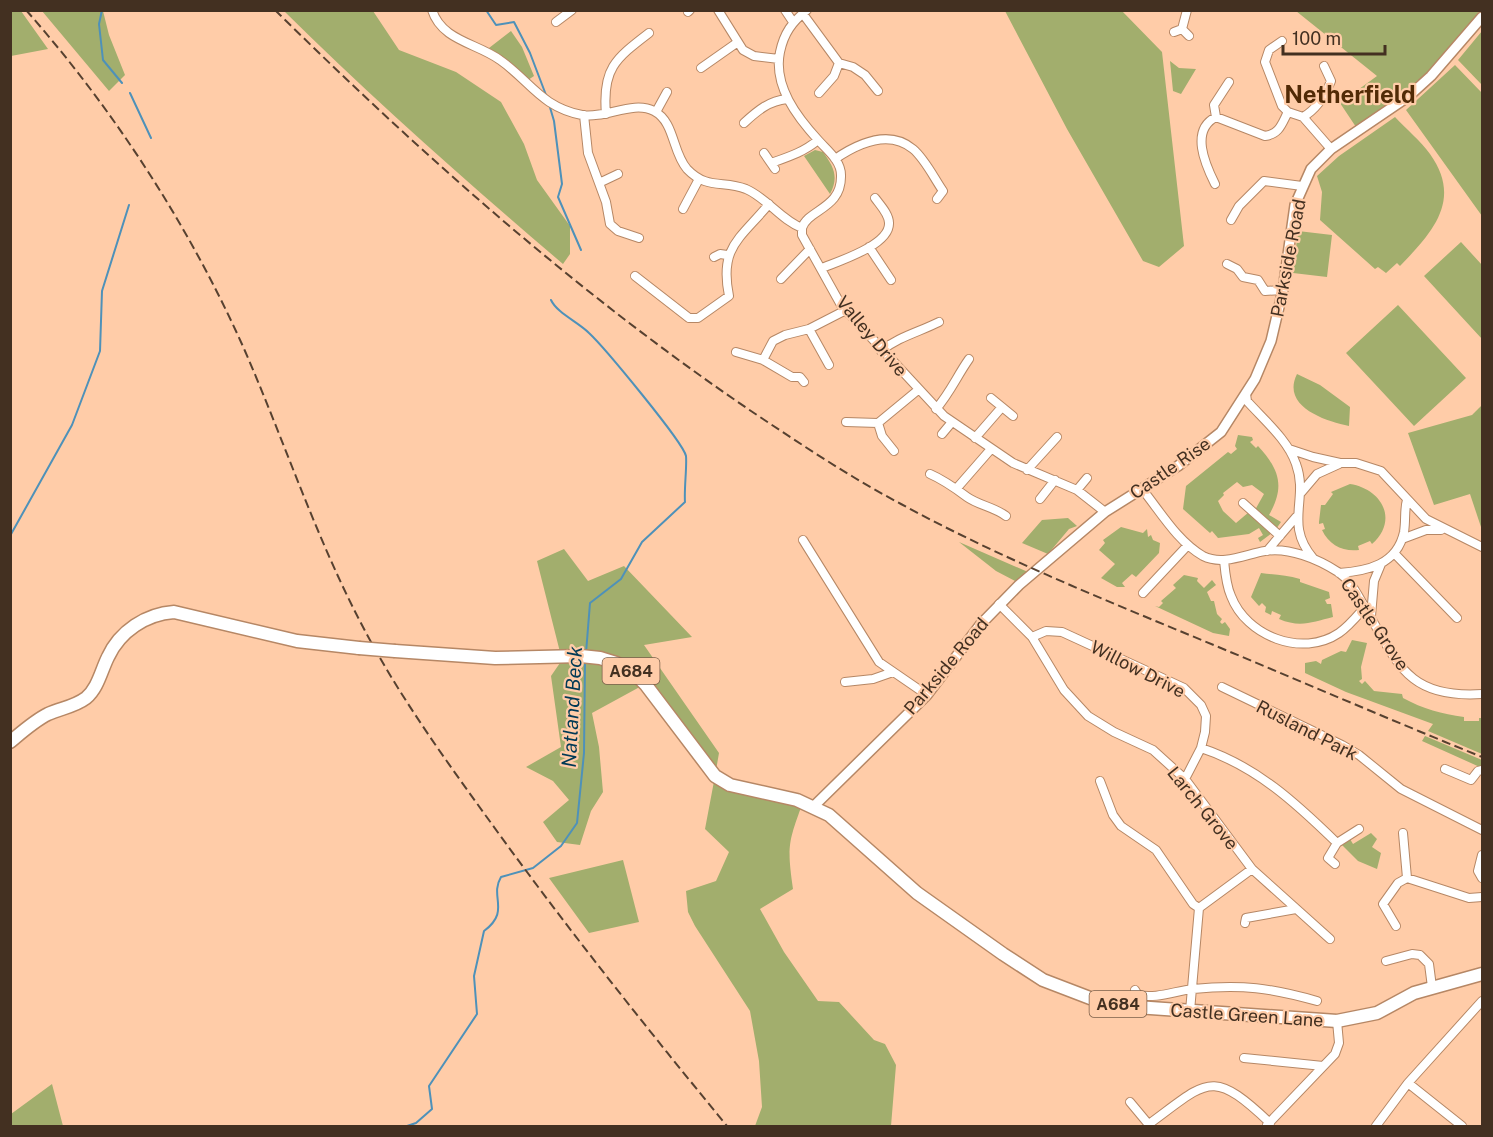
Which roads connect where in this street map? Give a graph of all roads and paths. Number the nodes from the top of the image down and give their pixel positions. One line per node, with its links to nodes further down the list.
1 (432, 10): 26 (street)
2 (572, 10): 8 (street)
3 (718, 10): 13 (street)
4 (785, 10): 9 (street)
5 (1186, 10): 10 (street)
6 (805, 12): 9 (street); 15 (street)
7 (1482, 17): 31 (street, Parkside Road)
8 (556, 22)
9 (793, 22): 14 (street)
10 (1189, 36)
11 (647, 38): 25 (street)
12 (1282, 41): 24 (street)
13 (738, 42): 14 (street); 17 (street)
14 (779, 59): 22 (street)
15 (839, 63): 19 (street); 21 (street)
16 (1324, 66): 28 (street)
17 (701, 68)
18 (1229, 82): 27 (street)
19 (878, 91)
20 (667, 92): 23 (street)
21 (819, 93)
22 (787, 99): 29 (street); 30 (street)
23 (656, 112): 25 (street); 35 (street)
24 (1288, 112): 27 (street); 28 (street)
25 (606, 114): 26 (street)
26 (584, 115): 36 (street)
27 (1216, 117): 37 (street)
28 (1303, 117): 31 (street)
29 (744, 123)
30 (818, 140): 32 (street); 33 (street)
31 (1331, 149): 38 (street, Parkside Road)
32 (764, 153)
33 (835, 159): 40 (street); 44 (street)
34 (618, 174): 36 (street)
35 (699, 179): 41 (street); 42 (street)
36 (599, 183): 45 (street)
37 (1215, 184)
38 (1302, 186): 43 (street); 55 (street, Parkside Road)
39 (875, 198): 46 (street)
40 (938, 199)
41 (769, 204): 44 (street); 48 (street)
42 (683, 209)
43 (1231, 220)
44 (802, 228): 47 (street, Valley Drive)
45 (639, 238)
46 (869, 247): 51 (street); 54 (street)
47 (810, 249): 51 (street, Valley Drive); 53 (street)
48 (727, 255): 49 (street); 52 (street)
49 (714, 257)
50 (1227, 264): 55 (street)
51 (822, 268): 56 (street, Valley Drive)
52 (635, 276)
53 (781, 279)
54 (891, 280)
55 (1283, 290): 66 (street, Parkside Road)
56 (846, 310): 58 (street); 59 (street, Valley Drive)
57 (939, 322): 59 (street)
58 (809, 329): 62 (street); 63 (street)
59 (881, 351): 65 (street, Valley Drive)
60 (736, 352): 62 (street)
61 (969, 359): 69 (street)
62 (763, 360): 64 (street)
63 (829, 365)
64 (804, 382)
65 (918, 390): 69 (street, Valley Drive); 73 (street, Valley Drive)
66 (1246, 394): 78 (street); 86 (street, Castle Rise)
67 (991, 398): 68 (street)
68 (1002, 407): 70 (street); 76 (street)
69 (936, 409): 72 (street, Valley Drive)
70 (1013, 416)
71 (846, 422): 73 (street)
72 (952, 422): 74 (street); 76 (street, Valley Drive)
73 (879, 423): 79 (street)
74 (942, 434)
75 (1057, 437): 81 (street)
76 (975, 438): 77 (street, Valley Drive)
77 (991, 449): 81 (street, Valley Drive); 85 (street)
78 (1289, 449): 80 (street); 88 (street)
79 (894, 451)
80 (1340, 463): 88 (street); 90 (street)
81 (1027, 470): 84 (street, Valley Drive)
82 (930, 474): 85 (street)
83 (1087, 478): 87 (street)
84 (1055, 480): 87 (street, Valley Drive); 89 (street)
85 (957, 488): 93 (street)
86 (1142, 489): 92 (street, Castle Rise); 100 (street)
87 (1077, 490): 92 (street, Valley Drive)
88 (1299, 495): 94 (street)
89 (1040, 499)
90 (1407, 500): 95 (street); 98 (street)
91 (1243, 503): 97 (street)
92 (1105, 512): 96 (street, Castle Rise)
93 (1006, 516)
94 (1296, 517): 97 (street); 104 (street)
95 (1443, 529): 98 (street); 101 (street)
96 (1081, 530): 109 (street, Parkside Road)
97 (1280, 536): 102 (street)
98 (1402, 539): 103 (street)
99 (803, 540): 114 (street)
100 (1188, 545): 105 (street); 108 (street)
101 (1482, 547)
102 (1267, 551): 104 (street, Castle Grove); 105 (street, Castle Grove)
103 (1394, 553): 106 (street); 112 (street)
104 (1313, 558): 107 (street, Castle Grove)
105 (1224, 560): 110 (street)
106 (1381, 564): 107 (street); 111 (street)
107 (1339, 573): 110 (street, Castle Grove)
108 (1143, 593)
109 (999, 604): 113 (street, Larch Grove); 118 (street, Parkside Road)
110 (1365, 607): 111 (street, Castle Grove)
111 (1371, 616): 117 (street, Castle Grove)
112 (1457, 618)
113 (1032, 637): 120 (street, Willow Drive); 123 (street, Larch Grove)
114 (893, 672): 115 (street); 118 (street)
115 (845, 682)
116 (1222, 687): 127 (street, Rusland Park)
117 (1482, 694)
118 (927, 695): 125 (street, Parkside Road)
119 (10, 742): 125 (highway, A684, bridge)
120 (1201, 748): 123 (street, Willow Drive); 129 (street)
121 (1445, 769): 122 (street)
122 (1482, 770)
123 (1185, 780): 132 (street, Larch Grove)
124 (1100, 781): 136 (street)
125 (814, 806): 148 (highway, Castle Green Lane / A684)
126 (1359, 829): 129 (street)
127 (1482, 830)
128 (1403, 833): 133 (street)
129 (1337, 843): 131 (street)
130 (1482, 855): 134 (street)
131 (1335, 864)
132 (1252, 869): 136 (street); 137 (street, Larch Grove)
133 (1407, 878): 135 (street); 139 (street)
134 (1482, 878)
135 (1482, 897)
136 (1199, 908): 144 (street)
137 (1296, 909): 138 (street); 140 (street, Larch Grove)
138 (1245, 923)
139 (1396, 926)
140 (1330, 939)
141 (1386, 961): 143 (street)
142 (1482, 974): 143 (highway, Castle Green Lane / A684)
143 (1432, 987): 149 (highway, Castle Green Lane / A684)
144 (1191, 989): 145 (street, Castle Green Lane); 146 (street, Castle Green Lane); 148 (street)
145 (1136, 990)
146 (1317, 1001)
147 (1482, 1001): 152 (street)
148 (1190, 1011): 149 (highway, Castle Green Lane / A684)
149 (1337, 1022): 151 (street)
150 (1244, 1058): 151 (street)
151 (1323, 1066): 154 (street)
152 (1408, 1083): 156 (street); 157 (street)
153 (1130, 1102): 155 (street)
154 (1268, 1125): 155 (street)
155 (1149, 1126)
156 (1376, 1126)
157 (1462, 1126)

